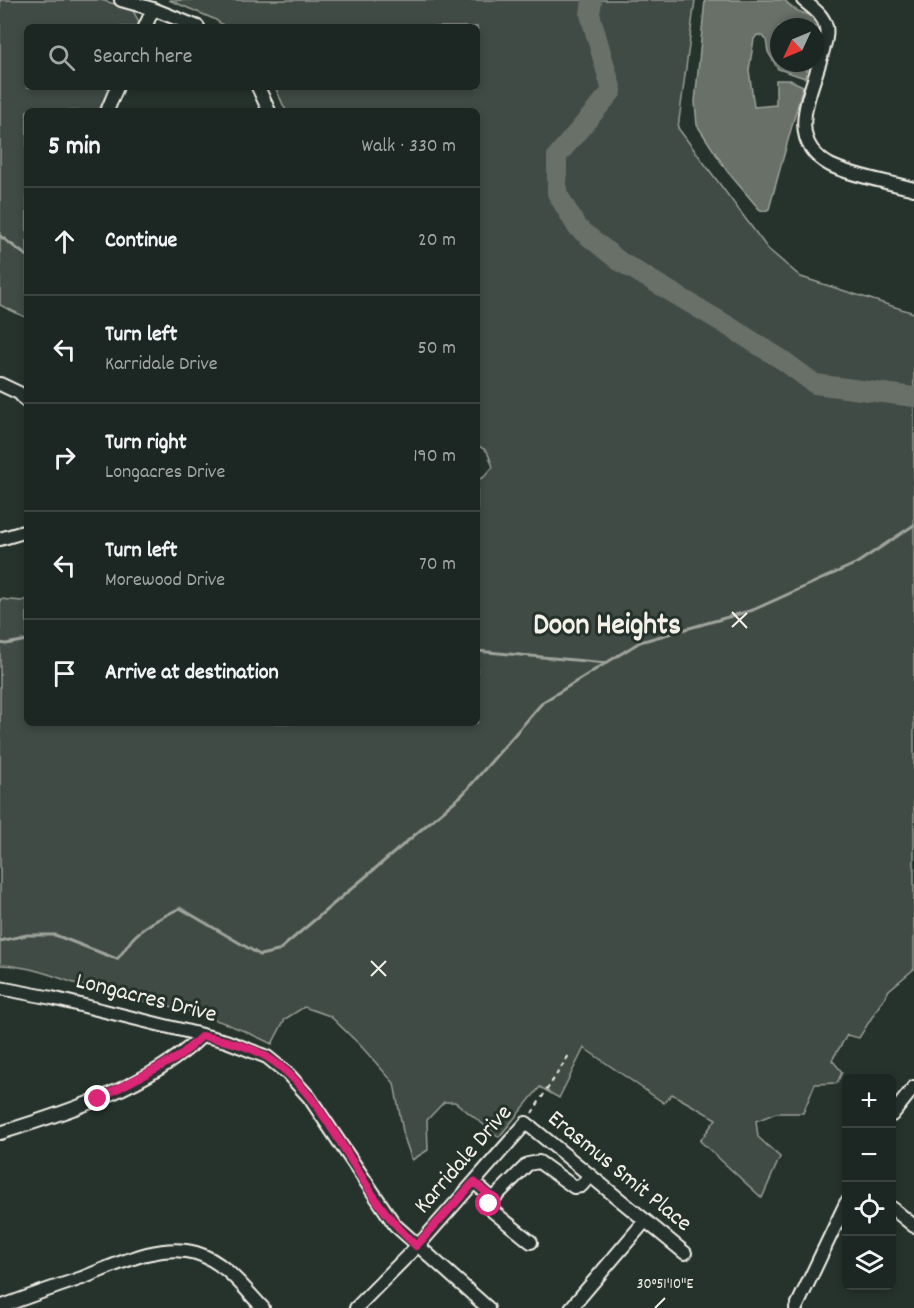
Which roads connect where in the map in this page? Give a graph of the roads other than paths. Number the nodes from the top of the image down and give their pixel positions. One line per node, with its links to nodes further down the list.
1 (121, 0): 3 (street)
2 (803, 0): 10 (street)
3 (153, 9): 4 (street); 5 (street)
4 (146, 24)
5 (190, 24)
6 (116, 90): 8 (street)
7 (259, 90): 9 (street)
8 (109, 108)
9 (268, 108)
10 (914, 189)
11 (0, 384): 12 (street)
12 (24, 399)
13 (24, 532): 14 (street)
14 (0, 538)
15 (0, 988): 16 (street, Longacres Drive)
16 (202, 1036): 20 (street); 29 (street, Longacres Drive)
17 (914, 1087): 18 (street)
18 (896, 1109)
19 (526, 1123): 21 (street, Erasmus Smit Place); 22 (street, Karridale Drive)
20 (0, 1133)
21 (590, 1176): 23 (street); 26 (street, Erasmus Smit Place)
22 (474, 1182): 23 (street); 29 (street, Karridale Drive)
23 (494, 1199): 28 (street)
24 (842, 1211): 36 (street)
25 (896, 1212): 27 (street)
26 (645, 1221): 30 (street, Erasmus Smit Place); 35 (street)
27 (914, 1226)
28 (531, 1242)
29 (416, 1246): 33 (street, Karridale Drive); 34 (street, Longacres Drive)
30 (685, 1253)
31 (0, 1307): 32 (street)
32 (262, 1308)
33 (356, 1308)
34 (488, 1308)
35 (571, 1308)
36 (796, 1308)

